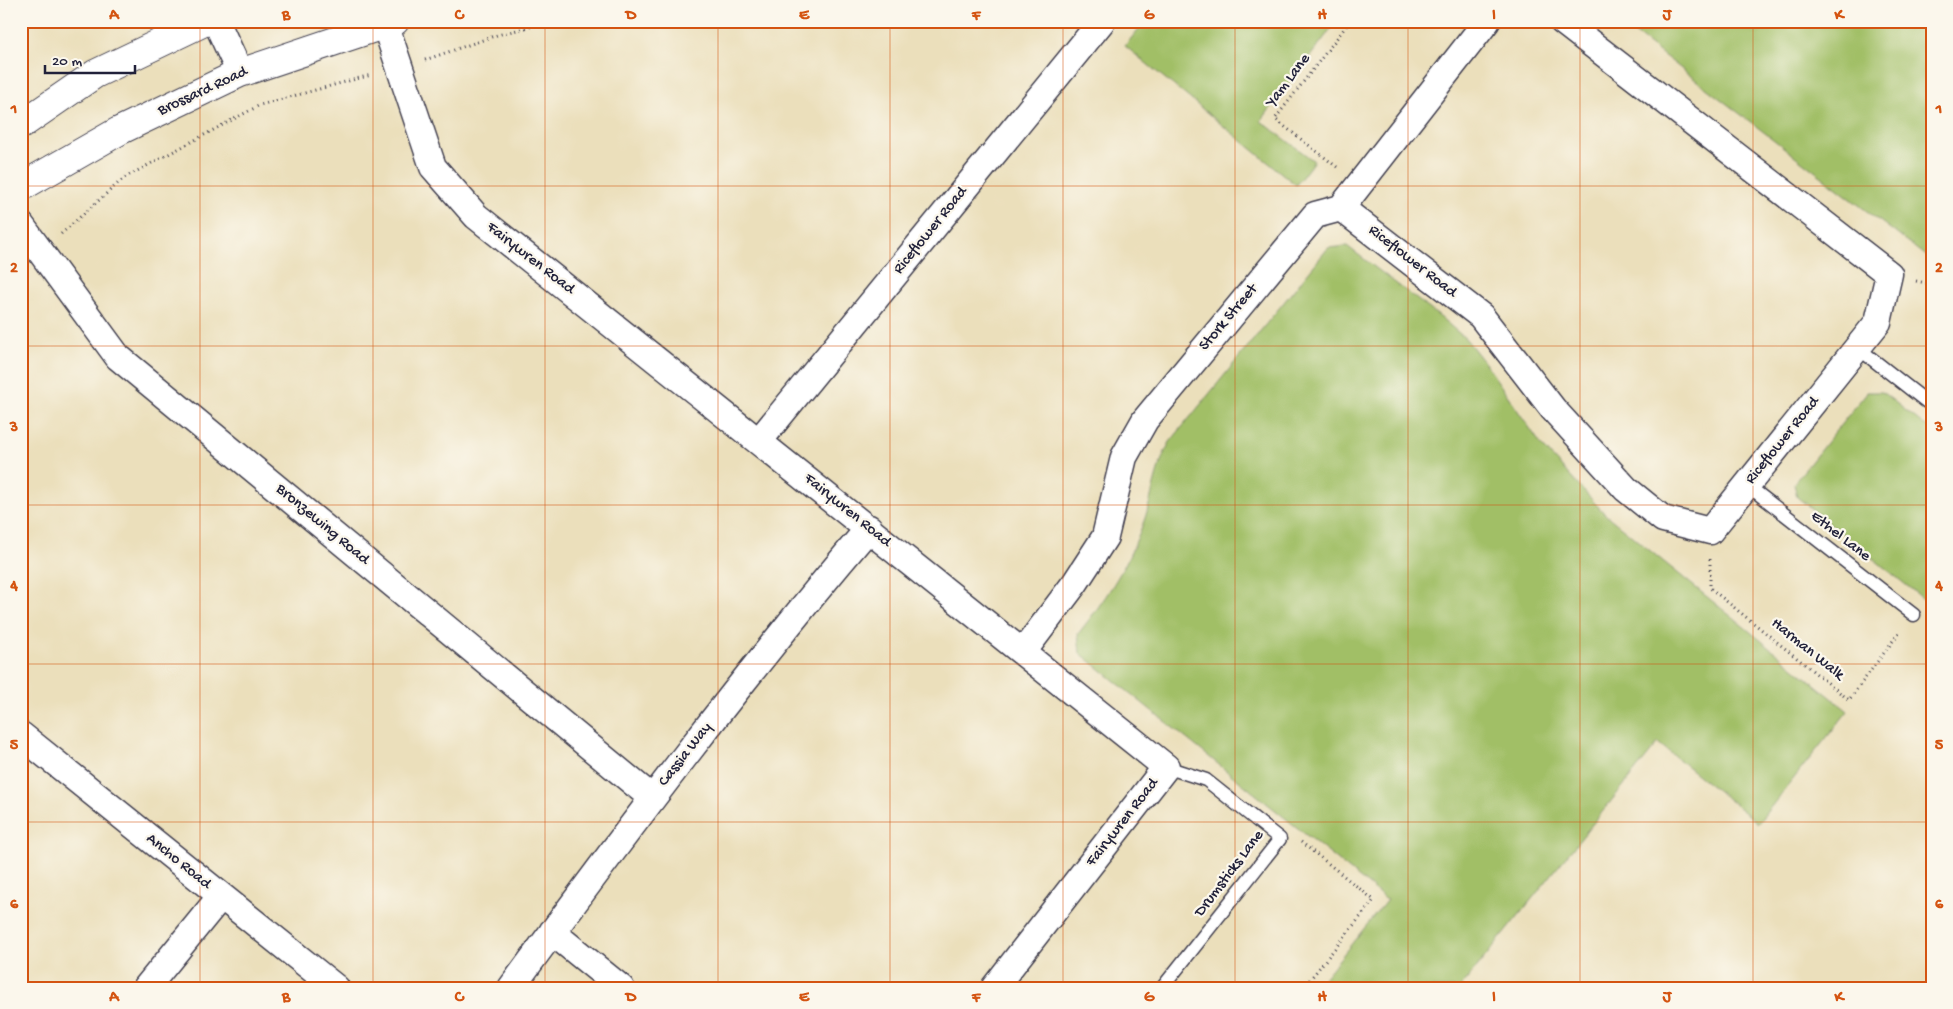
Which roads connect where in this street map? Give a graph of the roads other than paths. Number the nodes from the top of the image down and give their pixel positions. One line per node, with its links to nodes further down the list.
1 (206, 21): 8 (street)
2 (216, 21): 7 (street)
3 (1102, 21): 14 (street, Riceflower Road)
4 (1487, 21): 10 (street)
5 (1562, 21): 12 (street, Riceflower Road)
6 (390, 23): 7 (street, Brossard Road); 14 (street, Fairywren Road)
7 (240, 73): 9 (street, Brossard Road)
8 (21, 124)
9 (21, 187)
10 (1341, 208): 15 (street, Riceflower Road); 18 (street, Stork Street)
11 (21, 225): 21 (street, Bronzewing Road)
12 (1858, 348): 13 (lane); 15 (street, Riceflower Road)
13 (1932, 406)
14 (759, 441): 16 (street, Fairywren Road)
15 (1747, 485): 17 (lane, Ethel Lane)
16 (868, 528): 18 (street, Fairywren Road); 21 (street, Cassia Way)
17 (1914, 615)
18 (1023, 652): 20 (street, Fairywren Road)
19 (21, 735): 22 (street, Ancho Road)
20 (1166, 767): 28 (street, Fairywren Road); 29 (lane, Drumsticks Lane)
21 (652, 798): 23 (street, Cassia Way)
22 (221, 896): 24 (street); 25 (street, Ancho Road)
23 (552, 932): 26 (street, Cassia Way); 27 (street)
24 (146, 988)
25 (336, 988)
26 (511, 988)
27 (621, 988)
28 (994, 988)
29 (1162, 988)

